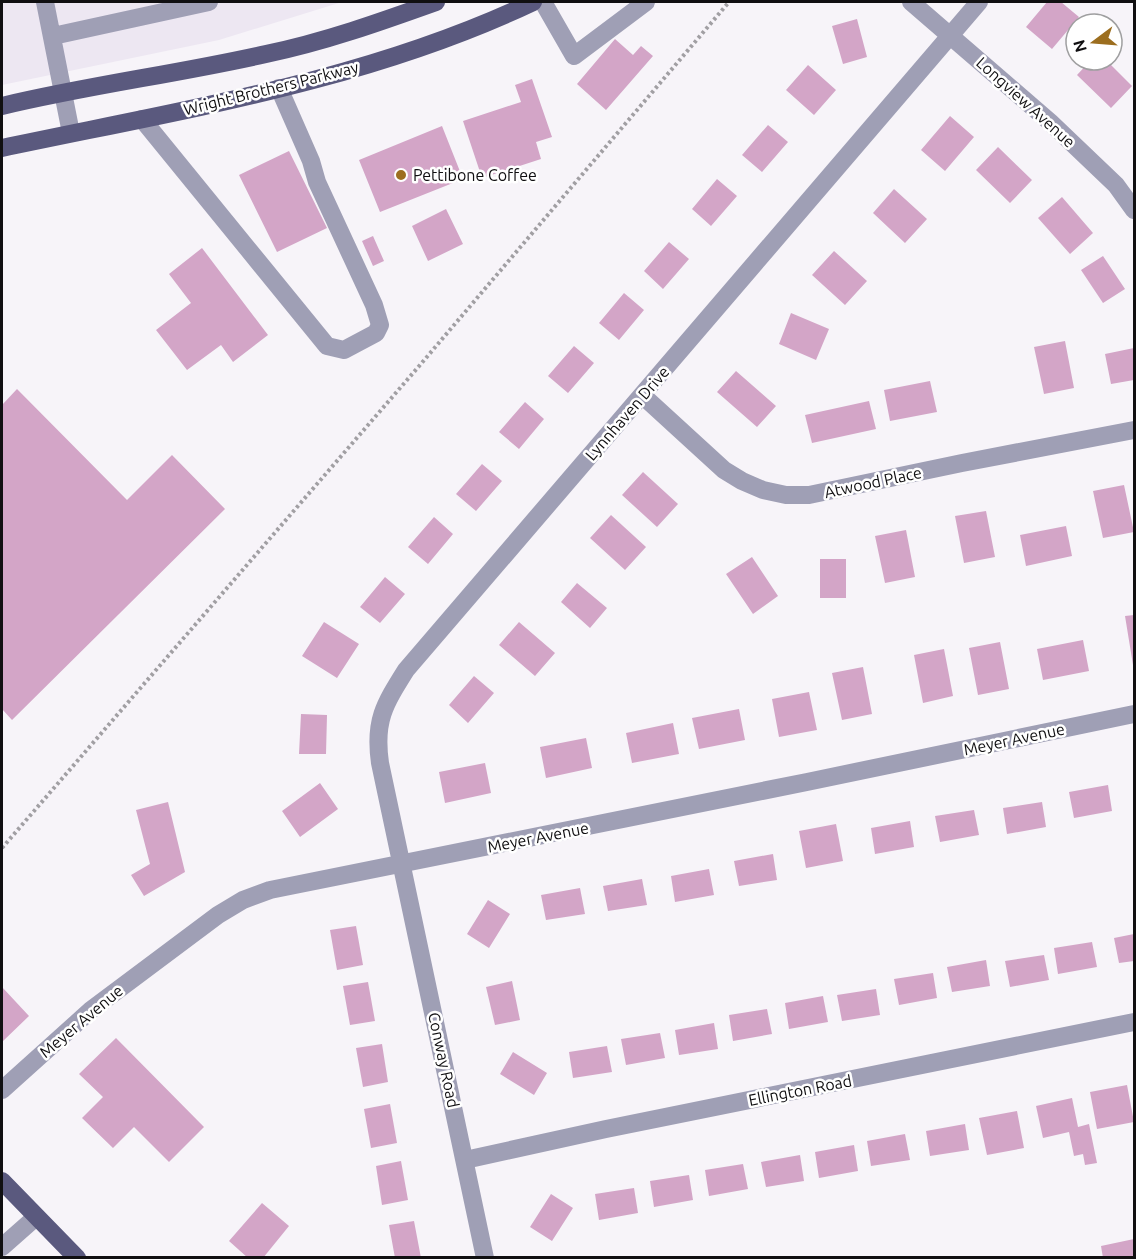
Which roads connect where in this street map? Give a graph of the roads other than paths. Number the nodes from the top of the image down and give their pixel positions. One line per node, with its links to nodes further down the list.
1 (45, 2): 10 (street)
2 (209, 2): 10 (street)
3 (436, 2): 12 (main road, Wright Brothers Parkway)
4 (533, 2): 11 (main road, Wright Brothers Parkway)
5 (543, 2): 6 (street)
6 (646, 2)
7 (911, 2): 9 (street, Longview Avenue)
8 (979, 2): 9 (street, Lynnhaven Drive)
9 (950, 34): 17 (street, Longview Avenue); 18 (street, Lynnhaven Drive)
10 (52, 36): 12 (street)
11 (279, 88): 14 (main road, Wright Brothers Parkway); 14 (street)
12 (64, 91): 13 (main road, Wright Brothers Parkway); 15 (street)
13 (2, 106)
14 (142, 118): 15 (main road, Wright Brothers Parkway)
15 (71, 133): 16 (main road, Wright Brothers Parkway)
16 (2, 148)
17 (1134, 210)
18 (642, 395): 19 (street, Atwood Place); 21 (street, Lynnhaven Drive)
19 (1134, 430)
20 (1134, 714): 21 (street, Meyer Avenue)
21 (402, 863): 23 (street, Meyer Avenue); 24 (street, Conway Road)
22 (1134, 1022): 24 (street, Ellington Road)
23 (2, 1090)
24 (465, 1160): 29 (street, Conway Road)
25 (2, 1181): 26 (main road)
26 (36, 1217): 27 (street); 28 (main road)
27 (2, 1247)
28 (77, 1257)
29 (485, 1257)

